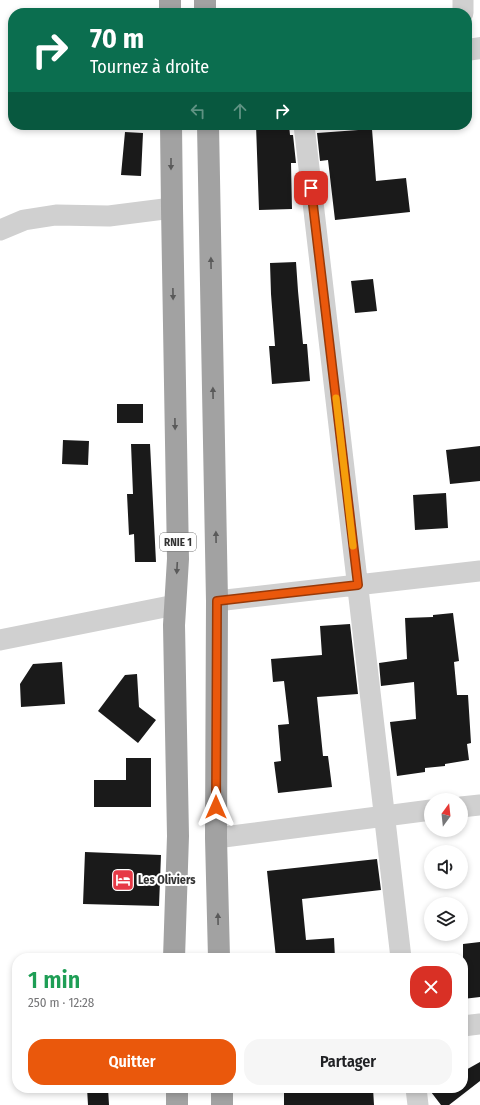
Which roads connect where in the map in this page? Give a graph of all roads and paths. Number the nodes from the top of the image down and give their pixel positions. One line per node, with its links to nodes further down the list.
1 (171, 130): 4 (highway, RNIE 1, one-way to 4)
2 (208, 130): 8 (highway, one-way to 2)
3 (305, 130): 7 (street)
4 (172, 208): 5 (street); 9 (highway, RNIE 1, one-way to 9)
5 (0, 230)
6 (480, 571): 7 (street)
7 (358, 585): 8 (street); 14 (street)
8 (217, 601): 15 (highway)
9 (176, 605): 10 (street); 16 (highway, RNIE 1)
10 (0, 640)
11 (480, 805): 12 (street)
12 (468, 806)
13 (424, 811): 14 (street)
14 (385, 816): 15 (street); 18 (street)
15 (216, 838): 17 (highway, one-way to 15)
16 (174, 953)
17 (219, 953)
18 (400, 953)
19 (480, 1024): 20 (street)
20 (468, 1025)
21 (176, 1093): 24 (highway)
22 (222, 1093): 25 (highway)
23 (417, 1093): 26 (street)
24 (177, 1105)
25 (222, 1105)
26 (418, 1105)

